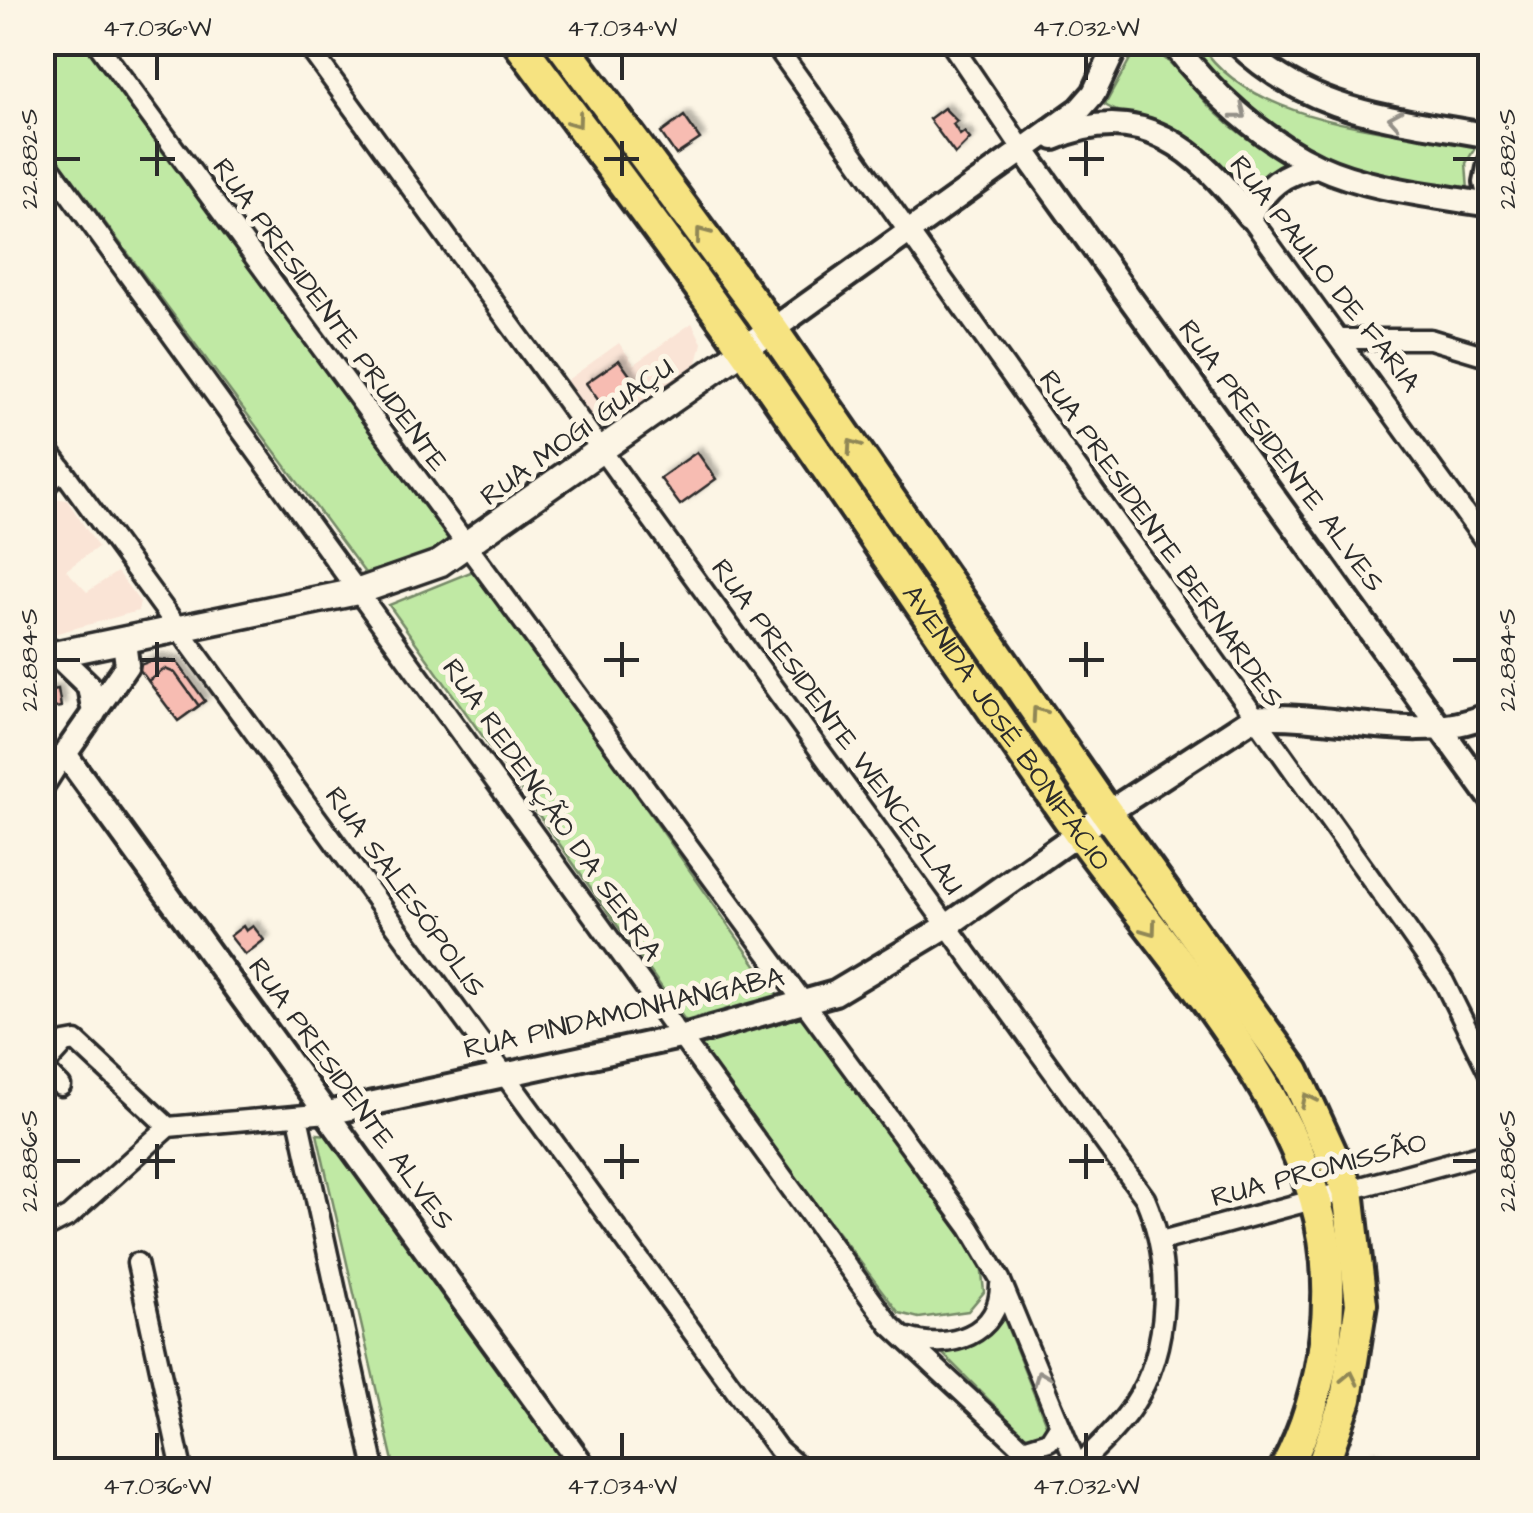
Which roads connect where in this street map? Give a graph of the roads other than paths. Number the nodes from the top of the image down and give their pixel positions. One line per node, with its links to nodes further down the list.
1 (96, 42): 28 (street, RUA PRESIDENTE PRUDENTE)
2 (306, 42): 25 (street, RUA PRESIDENTE WENCESLAU)
3 (518, 42): 22 (main road, AVENIDA JOSÉ BONIFÁCIO, one-way to 22)
4 (560, 42): 20 (main road, AVENIDA JOSÉ BONIFÁCIO, one-way to 4)
5 (773, 42): 19 (street, RUA PRESIDENTE BERNARDES)
6 (1172, 42): 16 (street, one-way to 16)
7 (1236, 42): 12 (street, one-way to 7)
8 (957, 47): 13 (street)
9 (1116, 49): 10 (street, RUA MOGI GUAÇU)
10 (1087, 101): 11 (street); 13 (street, RUA MOGI GUAÇU)
11 (1106, 124): 13 (street, RUA PAULO DE FARIA); 18 (street, RUA PAULO DE FARIA)
12 (1490, 136)
13 (1023, 150): 19 (street, RUA MOGI GUAÇU); 37 (street, RUA PRESIDENTE ALVES)
14 (42, 156): 30 (street, RUA REDENÇÃO DA SERRA)
15 (1490, 163): 17 (street)
16 (1316, 166): 17 (street); 18 (street)
17 (1490, 202)
18 (1249, 216): 21 (street, RUA PAULO DE FARIA)
19 (910, 231): 20 (street, RUA MOGI GUAÇU); 36 (street, RUA PRESIDENTE BERNARDES)
20 (772, 330): 22 (main road, RUA MOGI GUAÇU); 41 (main road, AVENIDA JOSÉ BONIFÁCIO, one-way to 20)
21 (1342, 339): 23 (street); 29 (street, RUA PAULO DE FARIA)
22 (744, 349): 25 (main road, RUA MOGI GUAÇU); 42 (main road, AVENIDA JOSÉ BONIFÁCIO)
23 (1490, 357)
24 (42, 442): 26 (street, RUA SALESÓPOLIS)
25 (604, 450): 28 (main road, RUA MOGI GUAÇU); 43 (street, RUA PRESIDENTE WENCESLAU)
26 (61, 468): 27 (street); 31 (street, RUA SALESÓPOLIS)
27 (42, 491)
28 (468, 548): 30 (main road, RUA MOGI GUAÇU); 44 (street, RUA PRESIDENTE PRUDENTE)
29 (1490, 548)
30 (360, 591): 31 (main road, RUA MOGI GUAÇU); 45 (street, RUA REDENÇÃO DA SERRA)
31 (182, 631): 32 (main road, RUA MOGI GUAÇU); 46 (street, RUA SALESÓPOLIS)
32 (124, 642): 33 (main road, RUA MOGI GUAÇU); 34 (street)
33 (50, 656): 34 (street)
34 (94, 713): 38 (street)
35 (1490, 714): 37 (street)
36 (1254, 718): 37 (street); 41 (street, RUA PINDAMONHANGABA); 47 (street, RUA PRESIDENTE BERNARDES)
37 (1440, 730): 40 (street, RUA PRESIDENTE ALVES)
38 (66, 754): 39 (street); 49 (street, RUA PRESIDENTE ALVES)
39 (42, 790)
40 (1490, 798)
41 (1107, 813): 42 (street, RUA PINDAMONHANGABA); 53 (main road, AVENIDA JOSÉ BONIFÁCIO, one-way to 41)
42 (1080, 833): 43 (street, RUA PINDAMONHANGABA); 54 (main road, AVENIDA JOSÉ BONIFÁCIO, one-way to 54)
43 (946, 926): 44 (street, RUA PINDAMONHANGABA); 56 (street, RUA PRESIDENTE WENCESLAU)
44 (805, 1003): 45 (street, RUA PINDAMONHANGABA); 58 (street, RUA PRESIDENTE PRUDENTE)
45 (680, 1037): 46 (street, RUA PINDAMONHANGABA); 59 (street, RUA REDENÇÃO DA SERRA)
46 (502, 1072): 49 (street, RUA PINDAMONHANGABA); 66 (street, RUA SALESÓPOLIS)
47 (1490, 1075)
48 (61, 1086): 51 (street)
49 (328, 1113): 50 (street, RUA PINDAMONHANGABA); 65 (street, RUA PRESIDENTE ALVES)
50 (298, 1118): 51 (street, RUA PINDAMONHANGABA); 64 (street)
51 (166, 1125): 55 (street)
52 (1490, 1152): 53 (street, RUA PROMISSÃO)
53 (1348, 1190): 54 (street, RUA PROMISSÃO); 69 (main road, AVENIDA JOSÉ BONIFÁCIO, one-way to 53)
54 (1316, 1200): 56 (street, RUA PROMISSÃO); 68 (main road, AVENIDA JOSÉ BONIFÁCIO)
55 (47, 1229)
56 (1161, 1241): 62 (street, RUA PRESIDENTE WENCESLAU)
57 (137, 1263): 63 (street)
58 (1000, 1279): 59 (street); 60 (street, RUA PRESIDENTE PRUDENTE, one-way to 58)
59 (904, 1337): 61 (street, RUA REDENÇÃO DA SERRA)
60 (1060, 1424): 61 (street); 62 (street, RUA PRESIDENTE PRUDENTE)
61 (1023, 1449): 67 (street, RUA REDENÇÃO DA SERRA)
62 (1076, 1469)
63 (182, 1470)
64 (375, 1470)
65 (586, 1470)
66 (802, 1470)
67 (1046, 1470)
68 (1285, 1470)
69 (1321, 1470)

